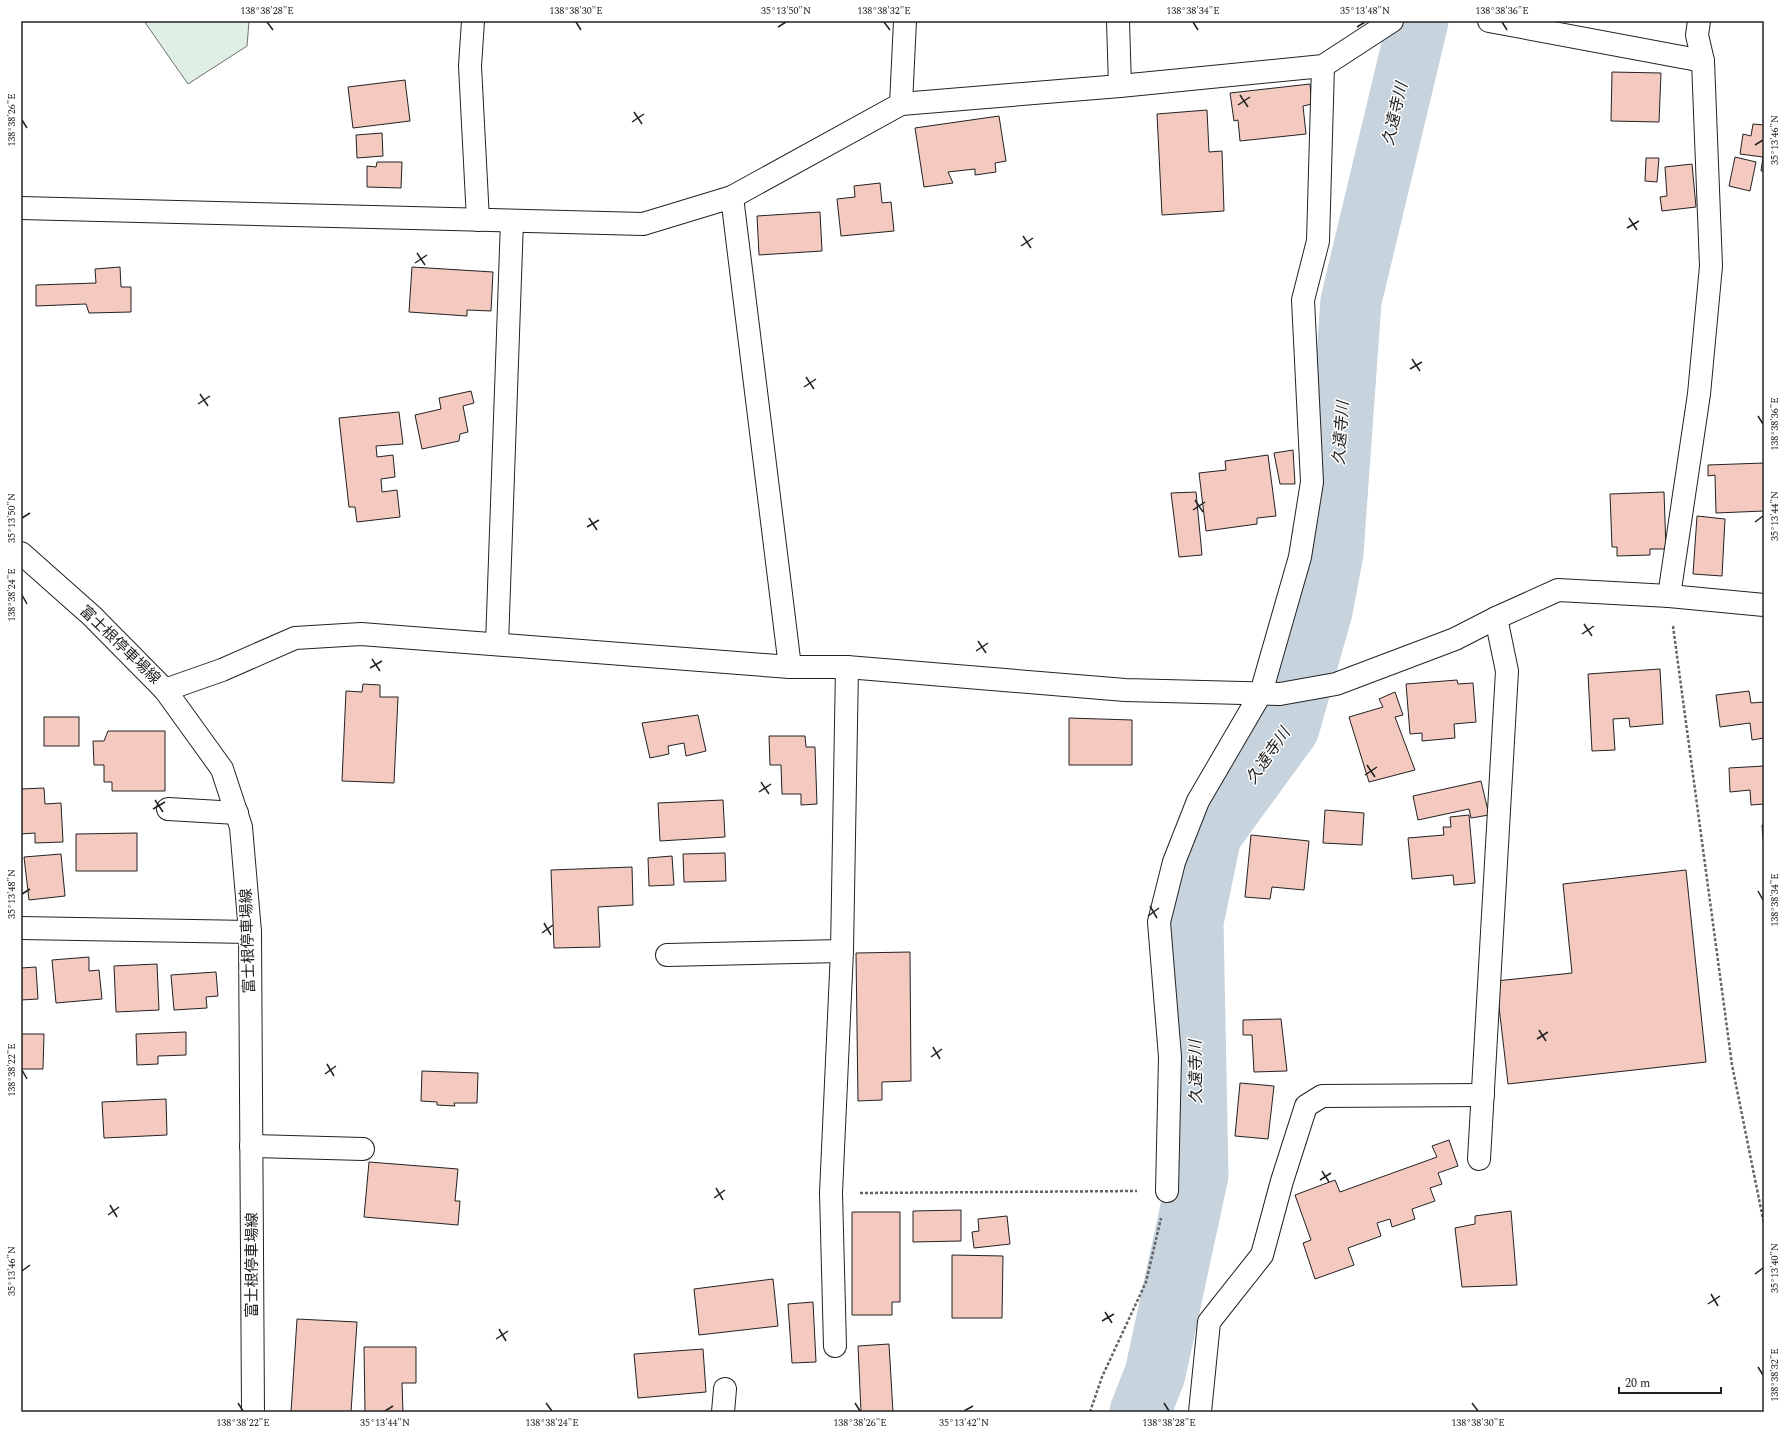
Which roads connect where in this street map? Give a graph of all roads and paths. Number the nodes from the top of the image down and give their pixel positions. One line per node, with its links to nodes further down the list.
1 (473, 21): 13 (street)
2 (905, 21): 10 (street)
3 (1118, 21): 9 (street)
4 (1392, 21): 8 (street)
5 (1489, 21): 7 (street)
6 (1698, 21): 7 (street)
7 (1703, 61): 16 (street)
8 (1323, 66): 9 (street); 23 (street)
9 (1120, 86): 10 (street)
10 (901, 104): 11 (street)
11 (732, 197): 14 (street); 20 (street)
12 (21, 208): 13 (street)
13 (478, 220): 14 (street)
14 (512, 221): 19 (street)
15 (21, 553): 22 (street, 富士根停車場線)
16 (1670, 596): 17 (street); 18 (street); 36 (path)
17 (1764, 606)
18 (1496, 618): 23 (street); 30 (street)
19 (497, 644): 20 (street); 22 (street)
20 (790, 666): 21 (street)
21 (847, 667): 23 (street); 28 (street)
22 (166, 690): 25 (street, 富士根停車場線)
23 (1270, 693): 34 (street)
24 (168, 809): 25 (street)
25 (237, 813): 27 (street, 富士根停車場線)
26 (21, 928): 27 (street)
27 (250, 932): 31 (street, 富士根停車場線)
28 (842, 952): 29 (street); 35 (street)
29 (667, 955)
30 (1483, 1095): 33 (street); 42 (street)
31 (251, 1146): 32 (street); 39 (street, 富士根停車場線)
32 (362, 1149)
33 (1479, 1159)
34 (1167, 1191): 35 (path); 41 (path)
35 (831, 1193): 37 (street)
36 (1764, 1224)
37 (835, 1346)
38 (725, 1388): 40 (street)
39 (253, 1412)
40 (723, 1412)
41 (1090, 1412)
42 (1200, 1412)

